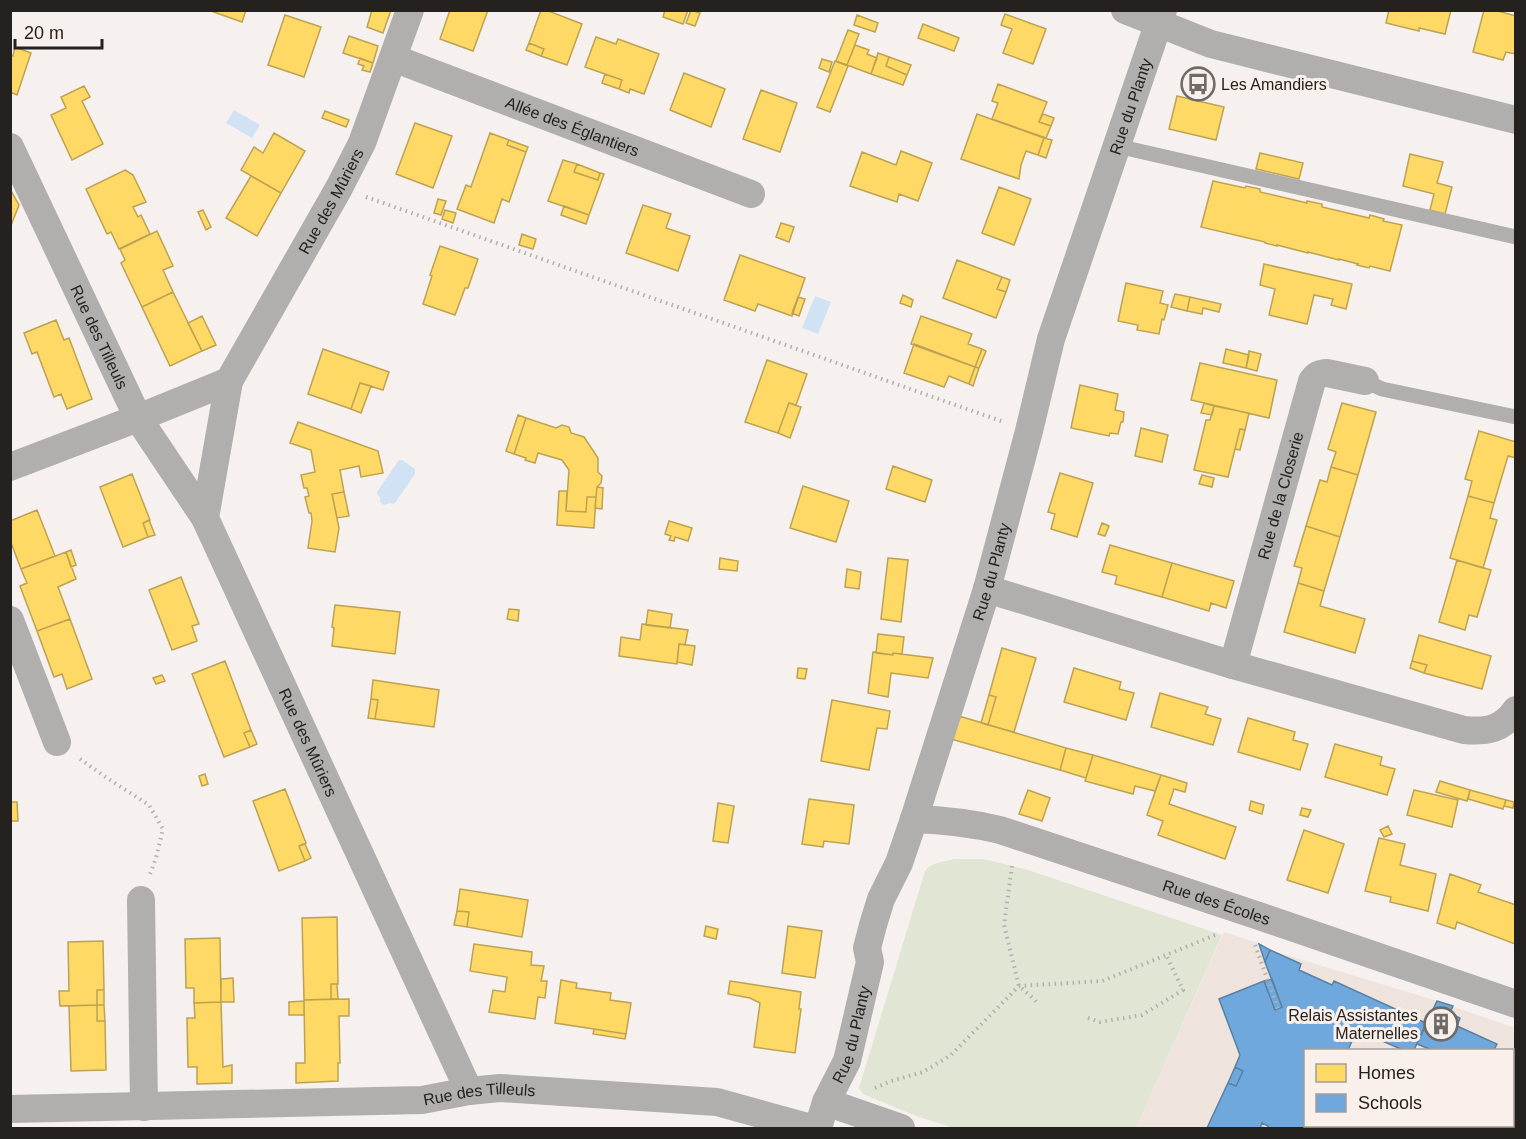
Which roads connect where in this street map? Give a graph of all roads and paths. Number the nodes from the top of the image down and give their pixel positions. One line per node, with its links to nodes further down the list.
1 (410, 10): 4 (street, Rue des Mûriers)
2 (1125, 10): 3 (street)
3 (1161, 17): 5 (street); 6 (street, Rue du Planty)
4 (393, 58): 8 (street, Rue des Mûriers); 9 (street, Allée des Églantiers)
5 (1515, 120)
6 (1117, 146): 10 (lane); 15 (street, Rue du Planty)
7 (10, 147): 14 (street, Rue des Tilleuls)
8 (339, 188): 11 (street, Rue des Mûriers); 15 (path)
9 (751, 194)
10 (1515, 237)
11 (229, 381): 14 (street); 17 (street, Rue des Mûriers)
12 (1365, 381): 13 (lane); 20 (street, Rue de la Closerie)
13 (1515, 417)
14 (138, 418): 16 (street); 17 (street, Rue des Tilleuls)
15 (1029, 431): 18 (street, Rue du Planty)
16 (10, 467)
17 (205, 518): 34 (street, Rue des Mûriers)
18 (987, 589): 20 (street); 23 (street, Rue du Planty)
19 (10, 620): 22 (street)
20 (1233, 665): 21 (street)
21 (1515, 710)
22 (57, 742): 25 (path)
23 (914, 819): 26 (street, Rue des Écoles); 37 (street, Rue du Planty)
24 (1012, 866): 29 (path)
25 (141, 900): 35 (street)
26 (1259, 916): 31 (street, Rue des Écoles); 32 (path)
27 (1227, 933): 28 (path)
28 (1166, 955): 29 (path); 33 (path)
29 (1019, 986): 30 (path); 37 (path)
30 (1038, 1004)
31 (1515, 1004)
32 (1278, 1009)
33 (1088, 1018)
34 (469, 1091): 38 (street, Rue des Tilleuls); 39 (street, Rue des Tilleuls)
35 (144, 1107): 36 (street, Rue des Tilleuls); 38 (street, Rue des Tilleuls)
36 (10, 1109)
37 (830, 1114): 40 (street)
38 (203, 1117)
39 (811, 1128)
40 (901, 1128)

